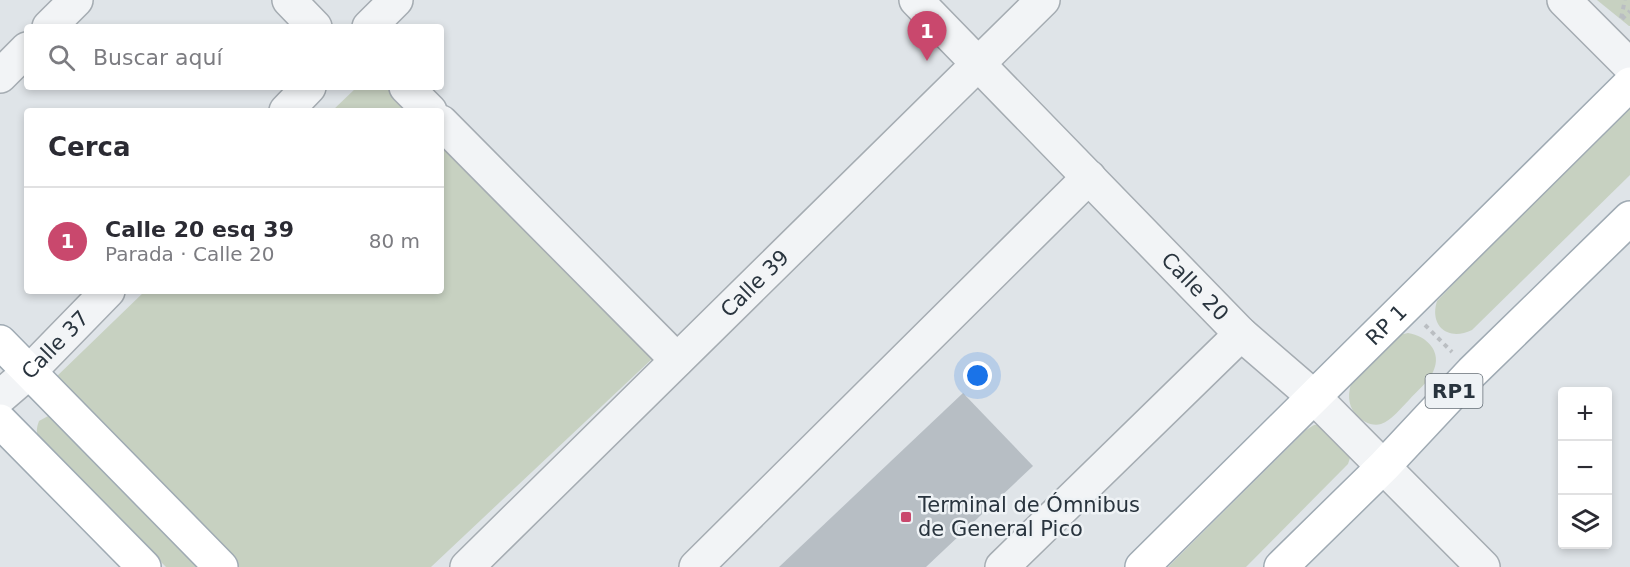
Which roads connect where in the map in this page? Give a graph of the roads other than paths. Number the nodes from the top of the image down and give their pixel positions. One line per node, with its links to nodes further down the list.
1 (76, 0): 7 (street)
2 (289, 0): 8 (street)
3 (396, 0): 9 (street)
4 (916, 0): 11 (street, Calle 20)
5 (1043, 0): 11 (street, Calle 39)
6 (1564, 0): 12 (street)
7 (52, 24)
8 (312, 24)
9 (372, 24)
10 (24, 52): 13 (street)
11 (979, 63): 20 (street, Calle 20); 25 (street, Calle 39)
12 (1630, 66)
13 (0, 76)
14 (1630, 84): 28 (main road, RP 1)
15 (306, 90): 17 (street)
16 (409, 90): 18 (street)
17 (289, 108)
18 (427, 108)
19 (444, 125): 25 (street)
20 (1089, 177): 23 (street, Calle 20); 34 (street)
21 (1630, 218): 30 (main road, RP1)
22 (105, 294): 26 (street, Calle 37)
23 (1241, 334): 28 (street, Calle 20); 35 (street)
24 (0, 342): 26 (main road)
25 (677, 360): 33 (street, Calle 39)
26 (29, 372): 27 (street, Calle 37); 32 (main road)
27 (0, 397)
28 (1314, 397): 30 (street, Calle 20); 36 (main road, RP 1)
29 (0, 421): 31 (main road)
30 (1384, 466): 37 (main road, RP1); 38 (street, Calle 20)
31 (144, 567)
32 (221, 567)
33 (467, 567)
34 (696, 567)
35 (1002, 567)
36 (1142, 567)
37 (1281, 567)
38 (1483, 567)

